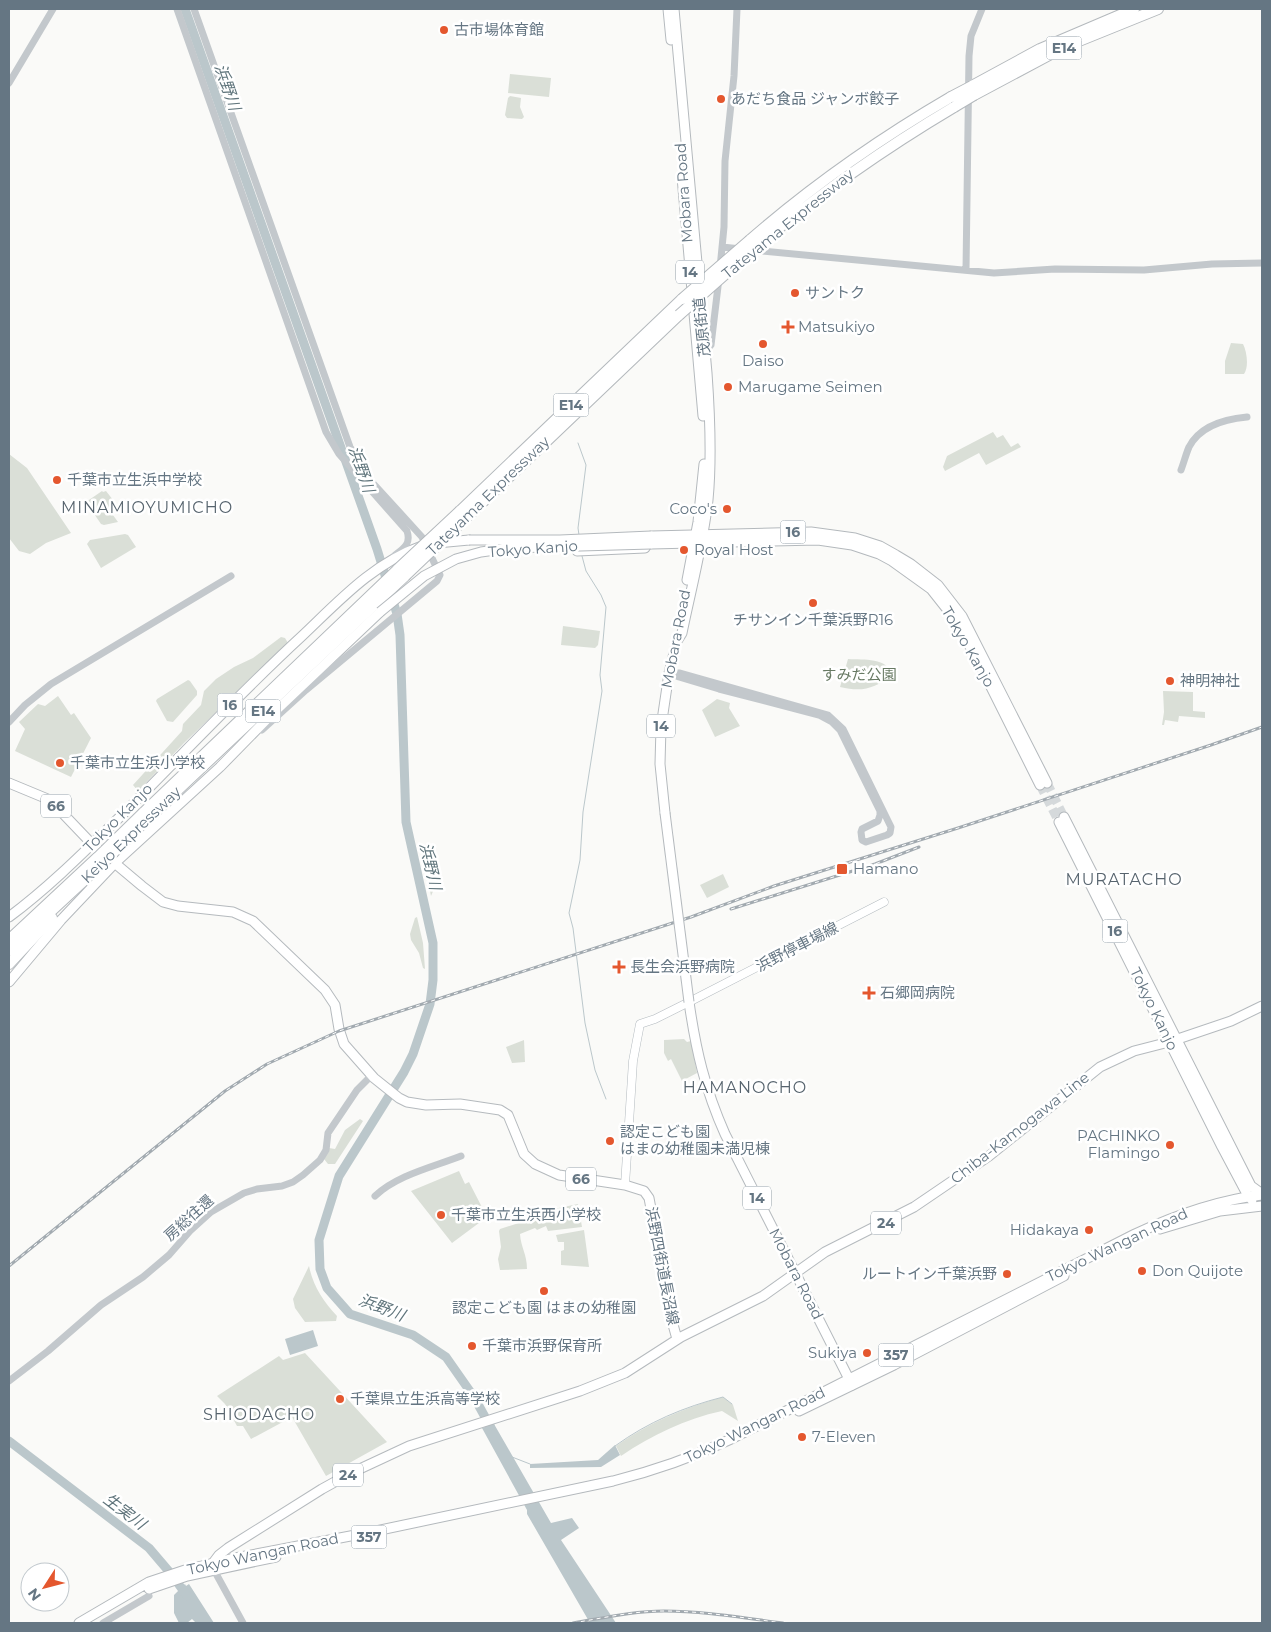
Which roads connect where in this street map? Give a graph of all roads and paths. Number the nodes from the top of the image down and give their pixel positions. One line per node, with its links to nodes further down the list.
1 (53, 9): 10 (street)
2 (177, 9): 24 (street)
3 (194, 9): 22 (street)
4 (668, 9): 16 (main road, Mobara Road / 14)
5 (674, 9): 16 (main road, 茂原街道 / 14)
6 (737, 9): 13 (street)
7 (982, 9): 15 (street)
8 (1134, 9): 11 (highway, Tateyama Expressway / E14)
9 (1158, 9): 11 (highway, Tateyama Expressway / E14)
10 (9, 83)
11 (973, 90): 12 (highway, Tateyama Expressway / E14, bridge)
12 (753, 243): 19 (highway, Tateyama Expressway / E14, bridge); 19 (highway, Tateyama Expressway / E14, bridge)
13 (722, 247): 15 (street); 16 (street)
14 (1262, 263): 15 (street)
15 (966, 270)
16 (702, 355): 20 (main road, Mobara Road / 14)
17 (1247, 417): 18 (street)
18 (1181, 470)
19 (464, 513): 25 (highway, Tateyama Expressway / E14, bridge)
20 (697, 539): 21 (main road, Tokyo Kanjo / 16); 23 (main road, 16); 28 (main road, Mobara Road / 14); 32 (main road, Tokyo Kanjo / 16)
21 (651, 540): 22 (main road, Tokyo Kanjo / 16, bridge); 27 (main road, Tokyo Kanjo / 16, bridge)
22 (427, 545): 24 (main road, Tokyo Kanjo / 16); 30 (street)
23 (577, 551)
24 (390, 561): 35 (main road, Tokyo Kanjo / 16)
25 (402, 572): 27 (highway, Keiyo Expressway / E14)
26 (232, 576): 29 (street)
27 (376, 603): 30 (main road, Tokyo Kanjo / 16); 36 (highway, Keiyo Expressway / E14, bridge)
28 (669, 672): 33 (street); 34 (street); 49 (main road, Mobara Road / 14, bridge)
29 (9, 722)
30 (220, 767): 37 (main road, Tokyo Kanjo / 16)
31 (9, 782): 35 (main road, 浜野四街道長沼線 / 66)
32 (1044, 784)
33 (878, 821): 34 (street); 34 (street)
34 (889, 824)
35 (92, 844): 37 (main road, 浜野四街道長沼線 / 66); 41 (main road, Tokyo Kanjo / 16)
36 (101, 859): 38 (highway, Keiyo Expressway / E14); 39 (highway, Keiyo Expressway / E14)
37 (115, 863): 45 (main road, Tokyo Kanjo / 16); 52 (main road, 浜野四街道長沼線 / 66)
38 (90, 864): 42 (highway); 43 (highway, Keiyo Expressway / E14)
39 (87, 878): 44 (highway, Keiyo Expressway / E14); 46 (highway)
40 (884, 902): 49 (main road, 浜野停車場線)
41 (9, 917)
42 (9, 930)
43 (9, 940)
44 (9, 950)
45 (28, 961): 47 (main road, Tokyo Kanjo / 16); 48 (main road)
46 (9, 964)
47 (9, 982)
48 (9, 989)
49 (690, 1002): 55 (main road, 浜野停車場線); 62 (main road, Mobara Road / 14)
50 (1262, 1006): 51 (main road, Chiba-Kamogawa Line / 24)
51 (1173, 1040): 51 (main road, Tokyo Kanjo / 16); 53 (main road, Tokyo Kanjo / 16); 58 (main road, Tokyo Kanjo / 16); 62 (main road, Chiba-Kamogawa Line / 24)
52 (372, 1076): 55 (main road, 浜野四街道長沼線 / 66); 64 (street, 房総往還)
53 (1225, 1134): 56 (main road, Tokyo Kanjo / 16); 58 (main road, Tokyo Kanjo / 16)
54 (461, 1156): 57 (street)
55 (625, 1185): 63 (main road, 浜野四街道長沼線 / 66)
56 (1262, 1194): 58 (main road, Tokyo Wangan Road / 357)
57 (375, 1196)
58 (1250, 1197): 59 (main road); 61 (main road); 65 (main road, Tokyo Wangan Road / 357)
59 (1262, 1201)
60 (1262, 1206): 61 (main road, Tokyo Wangan Road / 357)
61 (1244, 1208): 65 (main road, Tokyo Wangan Road / 357)
62 (796, 1273): 63 (main road, Chiba-Kamogawa Line / 24); 65 (main road, Mobara Road / 14)
63 (677, 1339): 66 (main road, Chiba-Kamogawa Line / 24)
64 (9, 1381)
65 (851, 1382): 66 (main road, Tokyo Wangan Road / 357)
66 (214, 1566): 67 (main road, Tokyo Wangan Road / 357); 72 (street)
67 (186, 1573): 69 (main road, Tokyo Wangan Road / 357); 70 (main road, Tokyo Wangan Road / 357)
68 (149, 1596): 71 (street)
69 (78, 1623)
70 (91, 1623)
71 (103, 1623)
72 (243, 1623)

